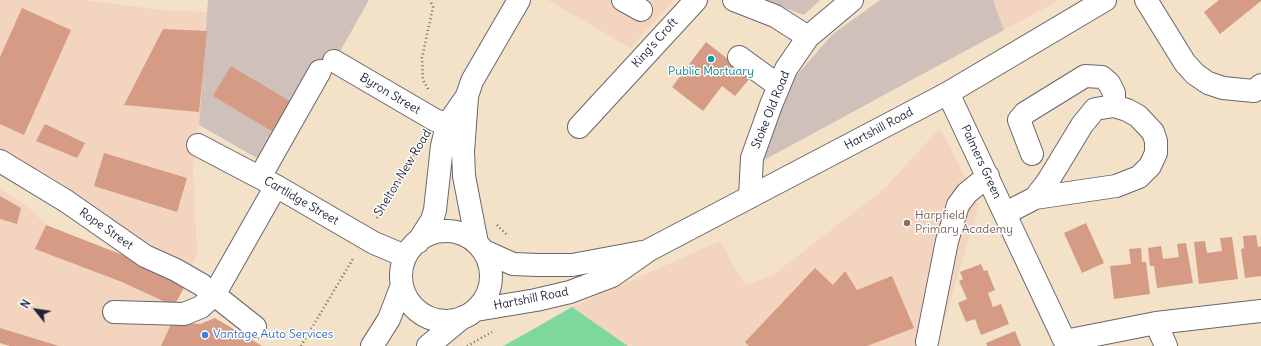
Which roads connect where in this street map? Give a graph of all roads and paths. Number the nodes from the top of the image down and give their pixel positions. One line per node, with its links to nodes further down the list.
1 (430, 0): 17 (path)
2 (519, 0): 15 (main road, Shelton New Road)
3 (622, 0): 9 (main road)
4 (696, 0): 18 (main road, King's Croft)
5 (734, 0): 10 (main road)
6 (852, 0): 10 (main road, Stoke Old Road)
7 (1105, 0): 14 (main road, Hartshill Road)
8 (1146, 0): 12 (main road)
9 (641, 10)
10 (808, 37): 13 (main road, Stoke Old Road)
11 (739, 57): 13 (main road)
12 (1261, 85)
13 (779, 86): 24 (main road, Stoke Old Road)
14 (948, 93): 22 (main road, Palmers Green); 24 (main road, Hartshill Road)
15 (467, 96): 17 (main road, Shelton New Road); 30 (main road, Shelton New Road)
16 (1114, 106): 20 (main road); 25 (main road); 25 (main road)
17 (440, 120): 23 (main road, Byron Street); 28 (path, Shelton New Road); 31 (main road, Shelton New Road)
18 (579, 127)
19 (198, 145): 23 (main road, Cartlidge Street)
20 (1032, 154)
21 (0, 161): 34 (main road, Rope Street)
22 (988, 176): 26 (main road, Palmers Green); 40 (main road)
23 (268, 182): 28 (main road, Cartlidge Street); 34 (main road)
24 (750, 197): 32 (main road, Hartshill Road)
25 (1035, 198): 26 (main road)
26 (1006, 213): 41 (main road, Palmers Green)
27 (492, 220): 29 (path)
28 (365, 238): 31 (main road, Cartlidge Street); 42 (path, Shelton New Road)
29 (510, 238)
30 (480, 247): 31 (main road); 32 (main road, Hartshill Road); 37 (main road)
31 (411, 249): 33 (main road)
32 (649, 250): 37 (main road, Hartshill Road)
33 (402, 285): 37 (main road); 43 (main road)
34 (201, 308): 36 (main road); 39 (main road, Rope Street)
35 (1261, 311): 38 (main road, Palmers Green)
36 (114, 312)
37 (470, 314): 44 (main road)
38 (1156, 323): 41 (main road, Palmers Green); 45 (main road)
39 (255, 327)
40 (927, 342)
41 (1066, 343)
42 (302, 346)
43 (372, 346)
44 (428, 346)
45 (1166, 346)

